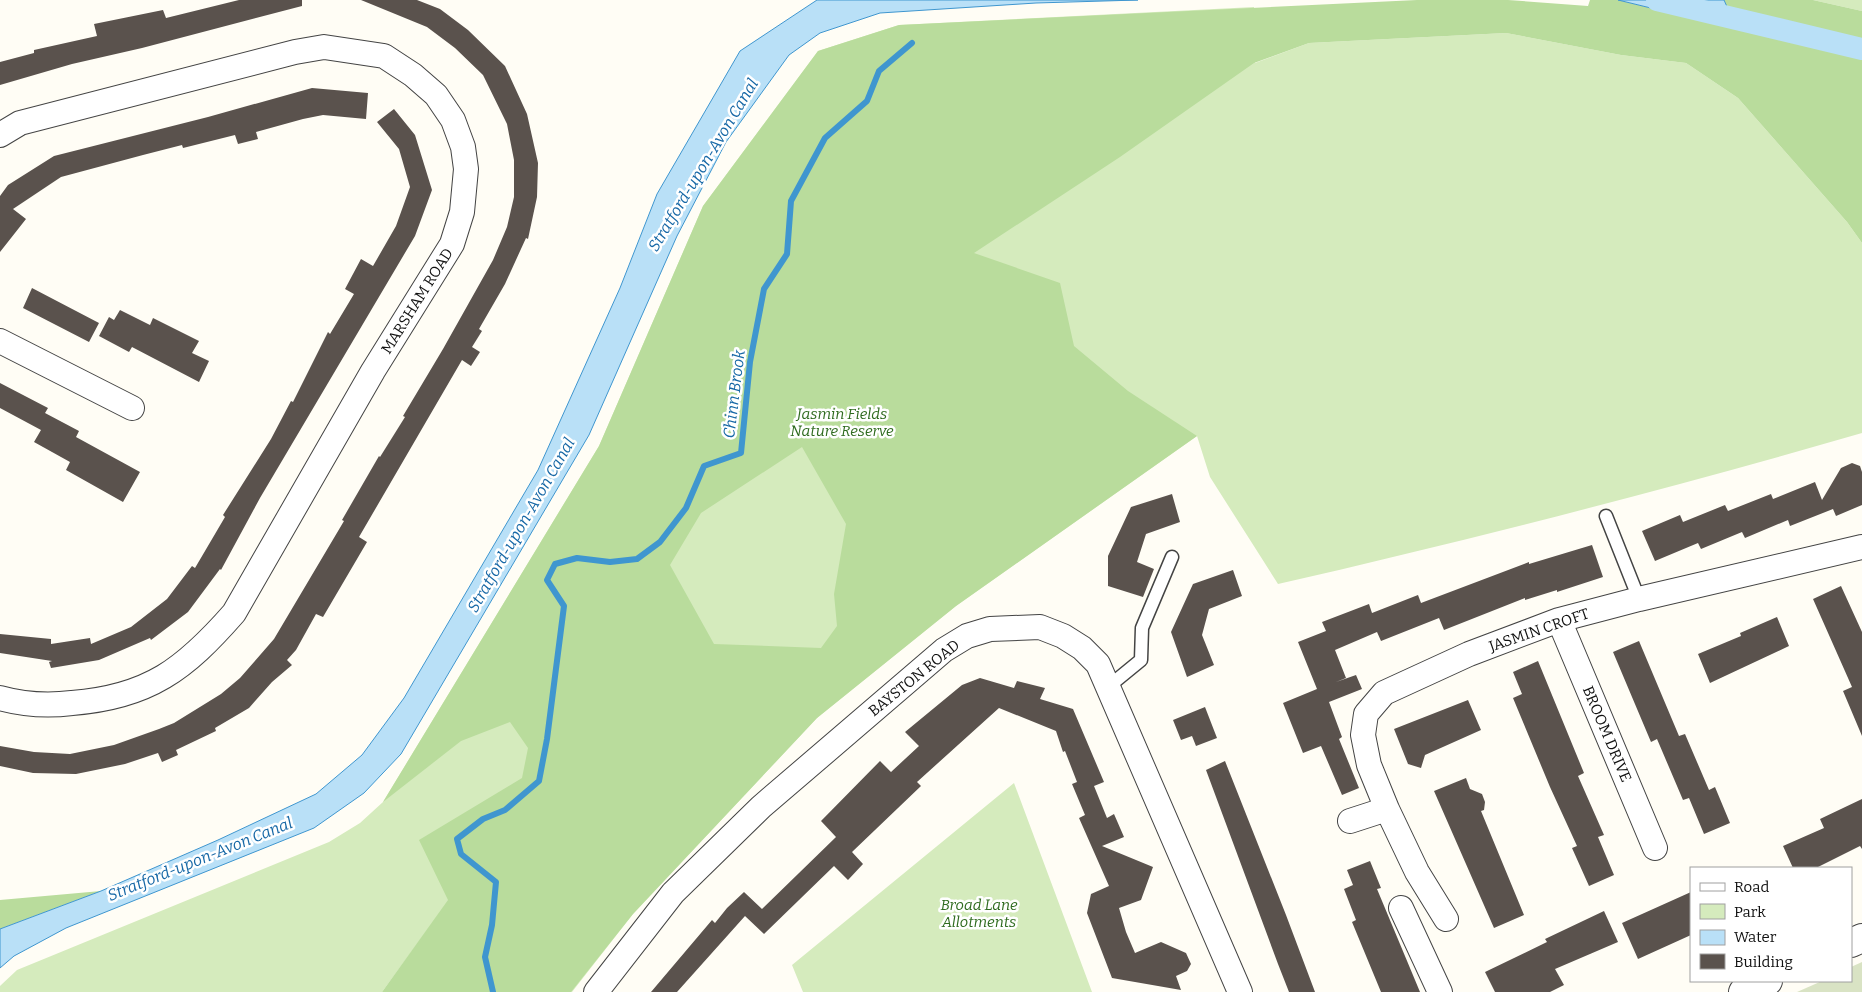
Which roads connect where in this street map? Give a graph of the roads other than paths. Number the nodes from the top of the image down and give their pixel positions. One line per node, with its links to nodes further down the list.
1 (0, 135): 10 (street, MARSHAM ROAD)
2 (0, 341): 3 (street)
3 (132, 408)
4 (1606, 516): 7 (lane)
5 (1862, 548): 7 (street, JASMIN CROFT)
6 (1172, 557): 9 (lane)
7 (1639, 599): 8 (street, JASMIN CROFT)
8 (1559, 620): 11 (street, JASMIN CROFT); 13 (street, BROOM DRIVE)
9 (1108, 687): 17 (street, BAYSTON ROAD); 18 (street, BAYSTON ROAD)
10 (0, 698)
11 (1387, 809): 12 (street); 15 (street, JASMIN CROFT)
12 (1350, 821)
13 (1656, 847)
14 (1401, 908): 19 (street)
15 (1446, 919)
16 (1766, 982): 20 (street)
17 (596, 992)
18 (1240, 992)
19 (1440, 992)
20 (1743, 992)

